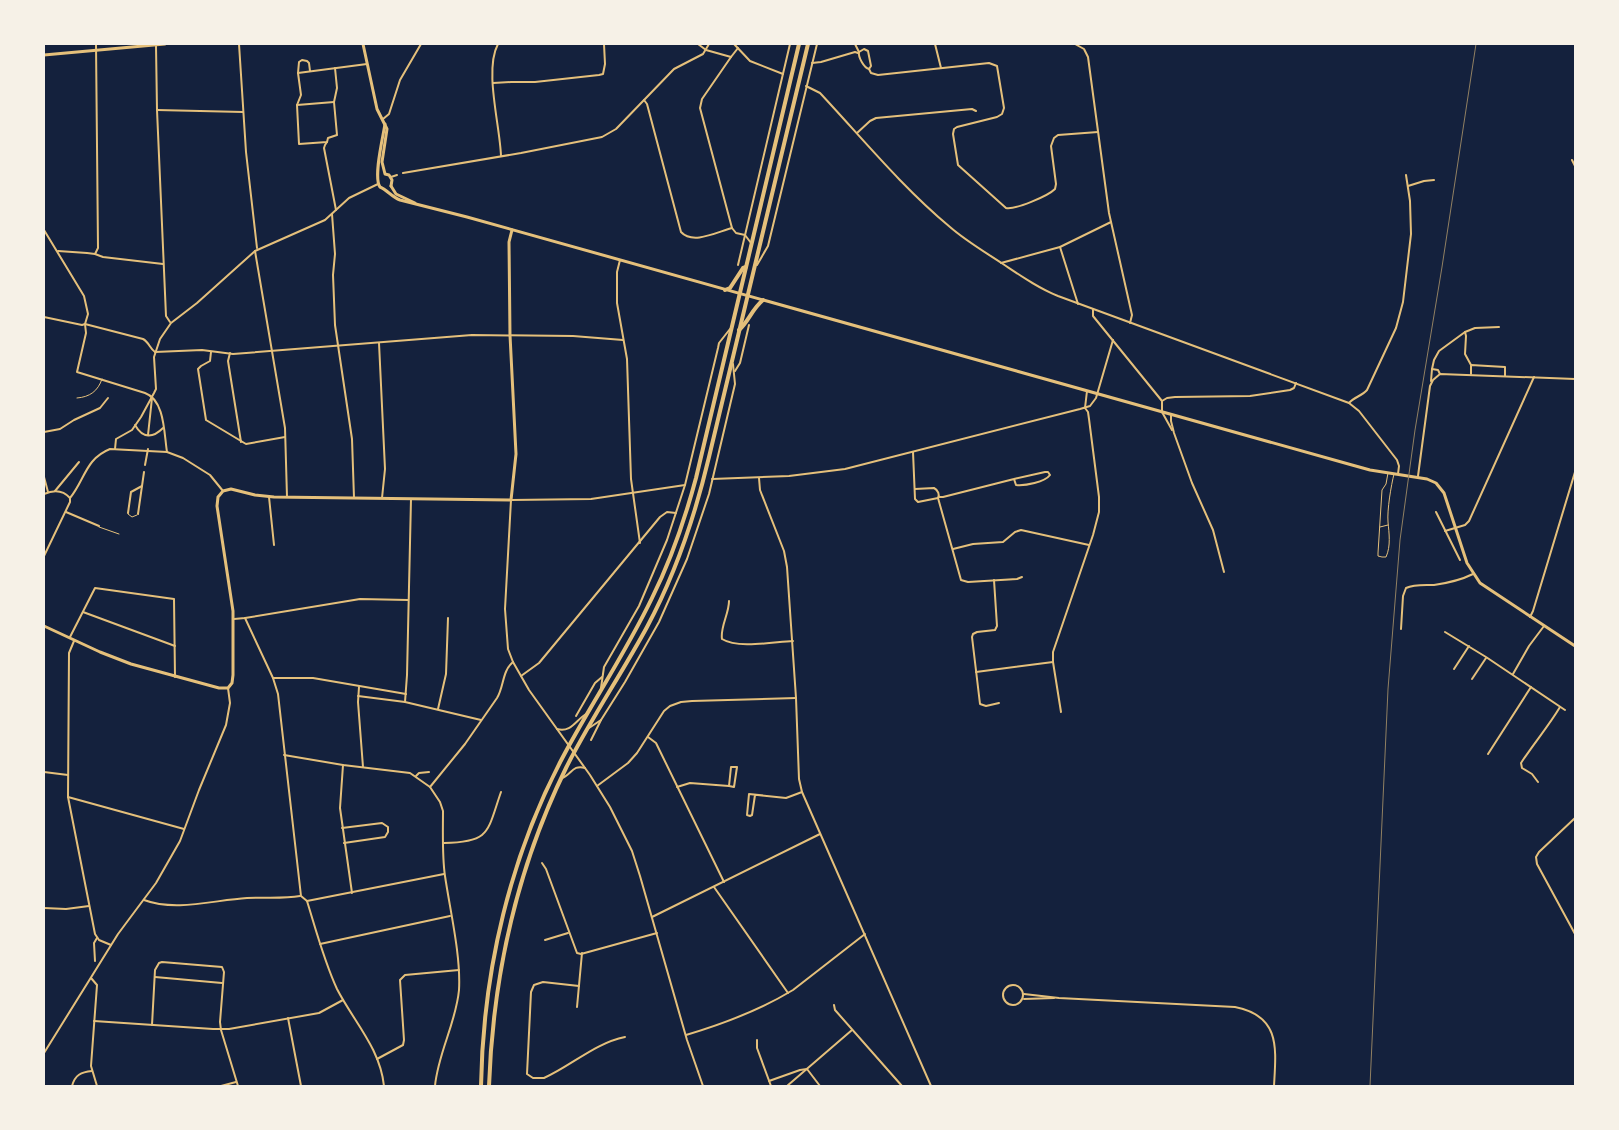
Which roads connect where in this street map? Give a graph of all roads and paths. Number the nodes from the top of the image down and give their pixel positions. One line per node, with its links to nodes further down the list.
1 (96, 44): 20 (street)
2 (156, 44): 3 (main road); 20 (main road); 38 (street)
3 (165, 44)
4 (239, 44): 40 (street)
5 (363, 44): 26 (main road)
6 (421, 44): 41 (street)
7 (498, 44): 33 (street)
8 (604, 44): 33 (street)
9 (698, 44): 21 (street)
10 (709, 44): 21 (street)
11 (734, 44): 19 (street)
12 (790, 44): 32 (street)
13 (799, 44): 68 (highway)
14 (808, 44): 78 (highway)
15 (817, 44): 25 (street)
16 (855, 44): 22 (street)
17 (935, 44): 28 (street)
18 (1075, 44): 43 (street)
19 (738, 48): 24 (street); 32 (street)
20 (96, 50): 23 (main road); 72 (street)
21 (706, 50): 24 (street); 35 (street)
22 (859, 52): 25 (street); 29 (street); 29 (street)
23 (44, 55)
24 (731, 57): 64 (street)
25 (812, 62): 34 (street)
26 (367, 64): 27 (street); 41 (main road)
27 (334, 68): 30 (street); 36 (street)
28 (941, 68): 29 (street); 43 (street)
29 (869, 69)
30 (310, 71): 31 (street); 31 (street)
31 (298, 73): 37 (street)
32 (783, 74): 67 (street)
33 (493, 83): 46 (street)
34 (806, 86): 42 (street); 78 (street)
35 (644, 100): 46 (street); 64 (street)
36 (334, 102): 37 (street); 44 (street)
37 (297, 106): 44 (street)
38 (157, 110): 40 (street); 75 (street)
39 (976, 111): 42 (street)
40 (243, 112): 70 (street)
41 (383, 119): 45 (main road)
42 (857, 132): 74 (street)
43 (1098, 132): 63 (street)
44 (327, 142): 61 (street)
45 (381, 153): 50 (main road); 53 (main road)
46 (501, 156): 49 (street)
47 (1572, 160): 48 (street)
48 (1575, 166)
49 (403, 173)
50 (385, 174): 53 (main road); 54 (main road)
51 (397, 175): 54 (street)
52 (1406, 176): 58 (street)
53 (378, 177): 56 (main road)
54 (391, 177): 57 (main road)
55 (1434, 180): 58 (street)
56 (378, 184): 59 (main road); 61 (street)
57 (390, 186): 59 (main road); 60 (main road)
58 (1408, 186): 121 (street)
59 (385, 189): 60 (main road)
60 (416, 203): 66 (main road)
61 (336, 210): 62 (street)
62 (332, 214): 70 (street); 98 (street)
63 (1111, 222): 69 (street); 86 (street)
64 (732, 228): 67 (street)
65 (44, 230): 71 (street)
66 (512, 230): 73 (main road); 94 (main road)
67 (745, 235): 68 (street); 76 (street)
68 (752, 243): 77 (highway)
69 (1060, 247): 74 (street); 83 (street)
70 (256, 250): 87 (street); 99 (street)
71 (58, 251): 72 (street); 88 (street)
72 (95, 254): 75 (street)
73 (620, 260): 79 (main road); 95 (street)
74 (1001, 263): 83 (street)
75 (163, 264): 87 (street)
76 (738, 265)
77 (746, 266): 79 (highway); 80 (highway)
78 (755, 266): 81 (highway)
79 (726, 290): 80 (main road)
80 (740, 294): 81 (main road); 91 (highway)
81 (747, 296): 82 (main road); 92 (highway)
82 (763, 300): 92 (highway); 115 (main road)
83 (1078, 304): 84 (street)
84 (1093, 309): 86 (street); 96 (street)
85 (44, 317): 88 (street)
86 (1130, 322): 113 (street)
87 (170, 323): 101 (street)
88 (85, 324): 101 (street); 111 (street)
89 (749, 325): 106 (street)
90 (1499, 327): 93 (street)
91 (732, 328): 148 (street); 217 (highway)
92 (739, 330): 103 (highway)
93 (1465, 332): 104 (street); 105 (street)
94 (510, 335): 95 (street); 97 (street); 164 (main road)
95 (622, 340): 156 (street)
96 (1113, 340): 116 (street); 120 (street)
97 (378, 342): 98 (street); 162 (street)
98 (338, 345): 99 (street); 161 (street)
99 (273, 350): 102 (street); 130 (street)
100 (211, 351): 101 (street); 102 (street); 131 (street)
101 (156, 352): 117 (street)
102 (230, 353): 131 (street)
103 (732, 361): 106 (street); 232 (highway)
104 (1471, 365): 108 (street); 109 (street)
105 (1432, 369): 107 (street); 114 (street)
106 (735, 371): 145 (street)
107 (1440, 374): 108 (street); 114 (street)
108 (1471, 375): 109 (street)
109 (1505, 376): 110 (street)
110 (1534, 377): 112 (street); 173 (street)
111 (102, 379): 117 (street); 118 (street)
112 (1575, 379)
113 (1296, 383): 120 (street); 121 (street)
114 (1431, 384): 142 (street)
115 (1087, 391): 116 (main road); 122 (street)
116 (1098, 394): 122 (street); 123 (main road)
117 (152, 396): 125 (street); 126 (street); 129 (street)
118 (77, 398)
119 (108, 398): 127 (street)
120 (1162, 402): 123 (street)
121 (1349, 403): 141 (street)
122 (1085, 408): 135 (street); 178 (street)
123 (1162, 412): 124 (main road); 128 (street)
124 (1171, 414): 128 (street); 139 (main road)
125 (135, 425): 129 (street); 132 (street)
126 (163, 428): 129 (street); 134 (street)
127 (44, 432)
128 (1174, 433): 182 (street)
129 (148, 435)
130 (285, 437): 131 (street); 160 (street)
131 (241, 442)
132 (115, 449): 133 (street); 159 (street)
133 (148, 450): 134 (street); 137 (street)
134 (167, 452): 153 (street)
135 (913, 452): 144 (street); 151 (street)
136 (79, 462): 152 (street)
137 (145, 465)
138 (144, 472): 150 (street)
139 (1388, 472): 141 (main road); 147 (street)
140 (1575, 472): 189 (street)
141 (1396, 473): 142 (main road); 149 (street)
142 (1418, 476): 173 (main road)
143 (44, 477): 154 (street)
144 (759, 478): 145 (street); 199 (street)
145 (712, 479): 229 (street)
146 (1014, 479): 146 (street); 158 (street)
147 (1386, 484): 149 (street); 172 (street)
148 (685, 485): 156 (street); 168 (street)
149 (1392, 485): 170 (street)
150 (142, 486): 167 (street); 169 (street)
151 (915, 489): 158 (street); 158 (street)
152 (55, 491): 154 (street); 159 (street)
153 (223, 491): 157 (main road); 192 (main road)
154 (48, 492): 155 (street)
155 (44, 494)
156 (633, 494): 164 (street); 176 (street)
157 (269, 497): 160 (main road); 177 (street)
158 (939, 497): 179 (street)
159 (70, 498): 165 (street)
160 (288, 498): 161 (main road)
161 (354, 498): 162 (main road)
162 (382, 498): 163 (main road)
163 (411, 498): 164 (main road); 186 (street)
164 (511, 500): 204 (street)
165 (66, 512): 171 (street); 180 (street)
166 (1436, 512): 174 (street)
167 (128, 513): 169 (street)
168 (677, 513): 176 (street); 211 (street)
169 (138, 514)
170 (1389, 525): 172 (street); 172 (street)
171 (98, 526): 175 (street)
172 (1380, 527)
173 (1455, 527): 174 (street); 183 (main road)
174 (1445, 530): 181 (street)
175 (119, 534)
176 (640, 543): 209 (street)
177 (274, 545)
178 (1089, 545): 179 (street); 205 (street)
179 (953, 549): 185 (street)
180 (44, 556)
181 (1460, 560)
182 (1224, 572)
183 (1473, 574): 189 (main road); 195 (street)
184 (1022, 577): 185 (street)
185 (994, 580): 207 (street)
186 (408, 600): 190 (street); 218 (street)
187 (729, 601): 199 (street)
188 (83, 612): 197 (street); 200 (street); 200 (street)
189 (1530, 617): 194 (main road)
190 (245, 618): 192 (street); 212 (street)
191 (448, 618): 224 (street)
192 (234, 619): 216 (main road)
193 (44, 626): 197 (main road)
194 (1544, 626): 202 (main road); 208 (street)
195 (1401, 629)
196 (1445, 632): 201 (street)
197 (70, 638): 198 (main road)
198 (74, 640): 210 (main road); 244 (street)
199 (792, 641): 220 (street)
200 (175, 646): 210 (street)
201 (1469, 646): 203 (street); 206 (street)
202 (1575, 646)
203 (1486, 657): 208 (street); 213 (street)
204 (513, 662): 209 (street); 230 (street)
205 (1053, 662): 207 (street); 226 (street)
206 (1454, 669)
207 (976, 672): 222 (street)
208 (1512, 674): 215 (street)
209 (521, 676): 231 (street)
210 (175, 677): 216 (main road)
211 (602, 677): 217 (street); 228 (street)
212 (272, 678): 214 (street); 238 (street)
213 (1472, 679)
214 (359, 687): 218 (street); 219 (street)
215 (1531, 687): 223 (street); 237 (street)
216 (228, 688): 258 (street)
217 (601, 690): 227 (highway)
218 (406, 694): 221 (street)
219 (358, 696): 221 (street); 240 (street)
220 (796, 698): 233 (street); 253 (street)
221 (405, 702): 224 (street)
222 (998, 703)
223 (1560, 707): 225 (street); 247 (street)
224 (438, 710): 230 (street)
225 (1565, 710)
226 (1060, 712)
227 (586, 714): 231 (street); 235 (highway)
228 (576, 716)
229 (601, 720): 232 (street); 234 (street)
230 (482, 721): 248 (street)
231 (557, 729): 235 (street)
232 (587, 729): 236 (highway)
233 (648, 737): 249 (street); 251 (street)
234 (591, 740)
235 (569, 746): 236 (street); 319 (highway)
236 (574, 753): 241 (street); 246 (highway)
237 (1488, 754)
238 (284, 755): 239 (street); 267 (street)
239 (343, 765): 240 (street); 257 (street)
240 (363, 767): 245 (street)
241 (585, 768): 246 (street); 249 (street)
242 (44, 772): 244 (street)
243 (429, 772): 245 (street)
244 (68, 775): 255 (street)
245 (416, 776): 248 (street)
246 (562, 778): 320 (highway)
247 (1538, 782)
248 (430, 786): 261 (street)
249 (597, 786): 273 (street)
250 (729, 786): 250 (street); 251 (street)
251 (677, 787): 264 (street)
252 (501, 792): 261 (street)
253 (802, 792): 254 (street); 259 (street)
254 (754, 795): 254 (street)
255 (68, 797): 258 (street); 270 (street)
256 (1575, 818): 277 (street)
257 (342, 828): 260 (street); 260 (street)
258 (185, 830): 268 (street)
259 (820, 834): 264 (street); 276 (street)
260 (344, 843): 266 (street)
261 (444, 843): 263 (street)
262 (542, 863): 274 (street)
263 (445, 874): 266 (street); 272 (street)
264 (724, 882): 265 (street)
265 (714, 887): 273 (street); 289 (street)
266 (352, 893): 269 (street)
267 (301, 896): 268 (street); 269 (street)
268 (144, 900): 280 (street)
269 (307, 901): 281 (street)
270 (90, 906): 271 (street); 278 (street)
271 (44, 908)
272 (451, 916): 281 (street); 284 (street)
273 (652, 917): 275 (street)
274 (568, 933): 279 (street); 282 (street)
275 (657, 933): 282 (street); 302 (street)
276 (865, 934): 289 (street); 326 (street)
277 (1575, 934)
278 (97, 938): 280 (street); 283 (street)
279 (545, 940)
280 (111, 944): 286 (street)
281 (320, 944): 293 (street)
282 (582, 953): 288 (street)
283 (95, 961)
284 (459, 970): 307 (street); 318 (street)
285 (155, 977): 287 (street); 287 (street); 298 (street)
286 (91, 978): 297 (street); 306 (street)
287 (223, 983): 299 (street)
288 (579, 986): 295 (street); 304 (street)
289 (788, 993): 302 (street)
290 (1024, 994): 291 (street); 292 (street); 292 (street)
291 (1059, 998): 292 (street); 327 (street)
292 (1023, 999)
293 (344, 1000): 296 (street); 307 (street)
294 (834, 1005): 300 (street)
295 (577, 1007)
296 (288, 1018): 299 (street); 316 (street)
297 (94, 1021): 298 (street); 309 (street)
298 (152, 1025): 299 (street)
299 (221, 1030): 311 (street)
300 (852, 1030): 308 (street); 325 (street)
301 (617, 1033): 304 (street)
302 (685, 1035): 321 (street)
303 (625, 1037): 304 (street)
304 (618, 1038)
305 (757, 1040): 310 (street)
306 (44, 1053)
307 (377, 1060): 317 (street)
308 (807, 1069): 310 (street); 323 (street); 324 (street)
309 (92, 1071): 312 (street); 313 (street)
310 (769, 1081): 322 (street)
311 (236, 1082): 314 (street); 315 (street)
312 (72, 1086)
313 (98, 1086)
314 (221, 1086)
315 (238, 1086)
316 (300, 1086)
317 (384, 1086)
318 (434, 1086)
319 (481, 1086)
320 (490, 1086)
321 (703, 1086)
322 (771, 1086)
323 (787, 1086)
324 (820, 1086)
325 (902, 1086)
326 (931, 1086)
327 (1274, 1086)

